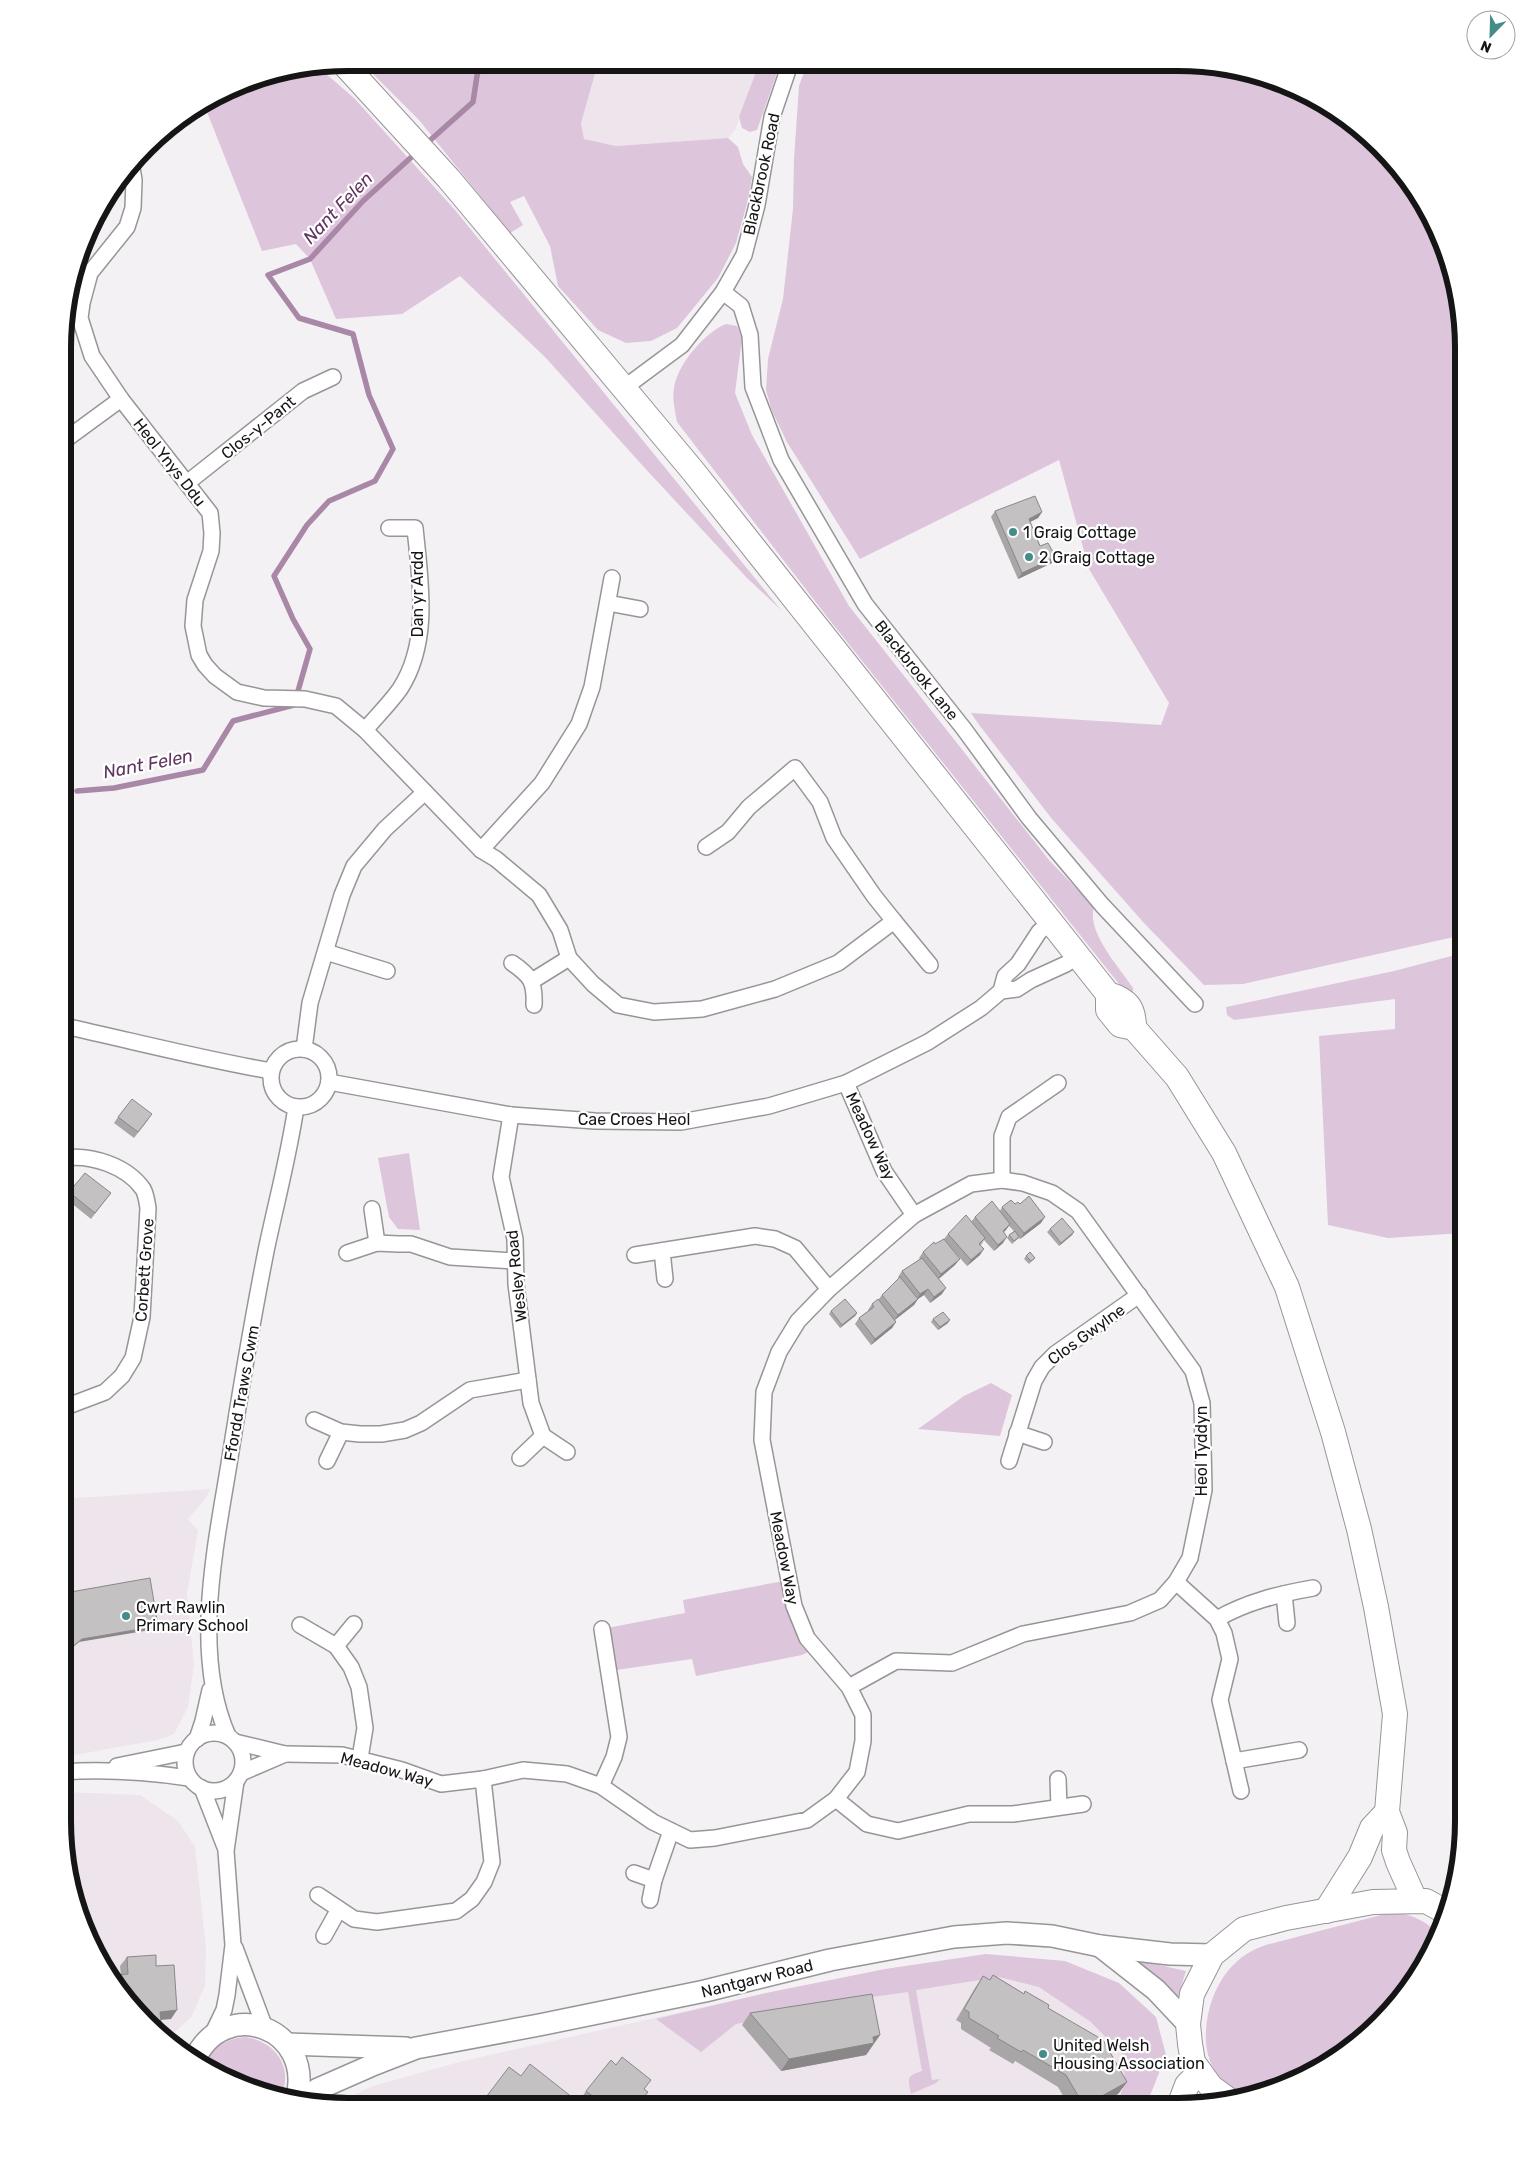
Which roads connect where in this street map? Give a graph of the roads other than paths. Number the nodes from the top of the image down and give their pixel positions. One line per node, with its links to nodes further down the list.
1 (351, 71): 6 (main road)
2 (788, 71): 4 (street, Blackbrook Road)
3 (133, 174): 7 (street, Heol Ynys Ddu)
4 (723, 292): 6 (street, Blackbrook Road); 28 (street, Blackbrook Lane)
5 (333, 377): 9 (street, Clos-y-Pant)
6 (624, 388): 19 (main road)
7 (120, 399): 8 (street); 9 (street, Heol Ynys Ddu)
8 (71, 436)
9 (186, 483): 14 (street, Heol Ynys Ddu)
10 (389, 528): 14 (street, Dan yr Ardd)
11 (612, 578): 12 (street)
12 (608, 603): 13 (street); 17 (street)
13 (640, 609)
14 (365, 730): 15 (street, Heol Ynys Ddu)
15 (425, 792): 17 (street, Heol Ynys Ddu); 20 (street)
16 (706, 847): 18 (street)
17 (481, 850): 22 (street, Heol Ynys Ddu)
18 (894, 921): 22 (street); 24 (street)
19 (1050, 922): 21 (main road); 27 (street, Cae Croes Heol)
20 (326, 952): 25 (street); 31 (street)
21 (1078, 956): 27 (street, Cae Croes Heol); 91 (main road)
22 (569, 958): 26 (street)
23 (512, 963): 26 (street)
24 (930, 965)
25 (386, 971)
26 (532, 981): 29 (street)
27 (1001, 991): 34 (street, Cae Croes Heol)
28 (1195, 1004)
29 (534, 1005)
30 (71, 1027): 32 (street)
31 (304, 1049): 32 (street); 33 (street)
32 (271, 1071): 36 (street)
33 (329, 1082): 36 (street); 37 (street, Cae Croes Heol)
34 (846, 1083): 37 (street, Cae Croes Heol); 41 (street, Meadow Way)
35 (1058, 1083): 39 (street)
36 (296, 1107): 70 (street, Ffordd Traws Cwm)
37 (511, 1115): 46 (street, Wesley Road)
38 (71, 1157): 51 (street, Corbett Grove)
39 (1002, 1180): 41 (street, Heol Tyddyn); 49 (street, Heol Tyddyn)
40 (372, 1209): 42 (street)
41 (914, 1215): 48 (street, Meadow Way)
42 (377, 1244): 44 (street); 46 (street)
43 (662, 1251): 45 (street); 47 (street); 48 (street)
44 (347, 1253)
45 (635, 1255)
46 (515, 1261): 50 (street, Wesley Road)
47 (665, 1279)
48 (829, 1289): 71 (street, Meadow Way)
49 (1139, 1295): 54 (street, Clos Gwylne); 61 (street, Heol Tyddyn)
50 (528, 1380): 53 (street); 55 (street, Wesley Road)
51 (71, 1405)
52 (314, 1420): 53 (street)
53 (341, 1432): 59 (street)
54 (1017, 1433): 56 (street); 60 (street, Clos Gwylne)
55 (543, 1436): 57 (street); 58 (street)
56 (1044, 1442)
57 (567, 1452)
58 (520, 1458)
59 (327, 1461)
60 (1009, 1461)
61 (1176, 1582): 64 (street); 71 (street, Heol Tyddyn)
62 (1313, 1588): 63 (street)
63 (1284, 1594): 64 (street); 65 (street)
64 (1217, 1619): 78 (street)
65 (1288, 1623)
66 (354, 1624): 69 (street)
67 (300, 1625): 69 (street)
68 (602, 1629): 85 (street)
69 (336, 1646): 77 (street)
70 (211, 1682): 72 (street, Ffordd Traws Cwm); 73 (street, Ffordd Traws Cwm)
71 (849, 1686): 88 (street, Meadow Way)
72 (197, 1739): 73 (street); 75 (street)
73 (231, 1739): 76 (street, Meadow Way); 81 (street)
74 (1299, 1750): 78 (street)
75 (186, 1752): 79 (street); 82 (street)
76 (285, 1754): 77 (street, Meadow Way); 81 (street, Meadow Way)
77 (360, 1758): 83 (street, Meadow Way)
78 (1234, 1761): 87 (street)
79 (94, 1770): 80 (street); 82 (street)
80 (71, 1771)
81 (238, 1777): 86 (street); 93 (street)
82 (189, 1778): 86 (street)
83 (483, 1779): 85 (street, Meadow Way); 100 (street)
84 (1058, 1779): 90 (street)
85 (601, 1786): 92 (street, Meadow Way)
86 (202, 1788): 93 (street)
87 (1241, 1791)
88 (836, 1799): 90 (street); 92 (street, Meadow Way)
89 (1083, 1804): 90 (street)
90 (1059, 1807)
91 (1387, 1812): 98 (main road); 101 (main road)
92 (671, 1831): 95 (street)
93 (226, 1851): 103 (street)
94 (634, 1872): 95 (street)
95 (654, 1880): 97 (street)
96 (318, 1894): 100 (street)
97 (650, 1900)
98 (1415, 1900): 99 (main road); 101 (main road)
99 (1440, 1909)
100 (339, 1910): 102 (street)
101 (1326, 1911): 105 (main road)
102 (324, 1936)
103 (234, 1945): 107 (street); 108 (street)
104 (1100, 1946): 105 (main road, Nantgarw Road); 106 (main road, Nantgarw Road); 110 (main road, Nantgarw Road)
105 (1212, 1955): 106 (main road)
106 (1188, 2024): 112 (main road)
107 (265, 2028): 108 (main road); 109 (main road)
108 (212, 2035): 111 (main road)
109 (287, 2044): 110 (main road, Nantgarw Road); 113 (main road)
110 (416, 2048): 115 (main road, Nantgarw Road)
111 (196, 2052)
112 (1200, 2072): 114 (main road); 116 (main road)
113 (298, 2093)
114 (1220, 2094)
115 (311, 2095)
116 (1182, 2098)

